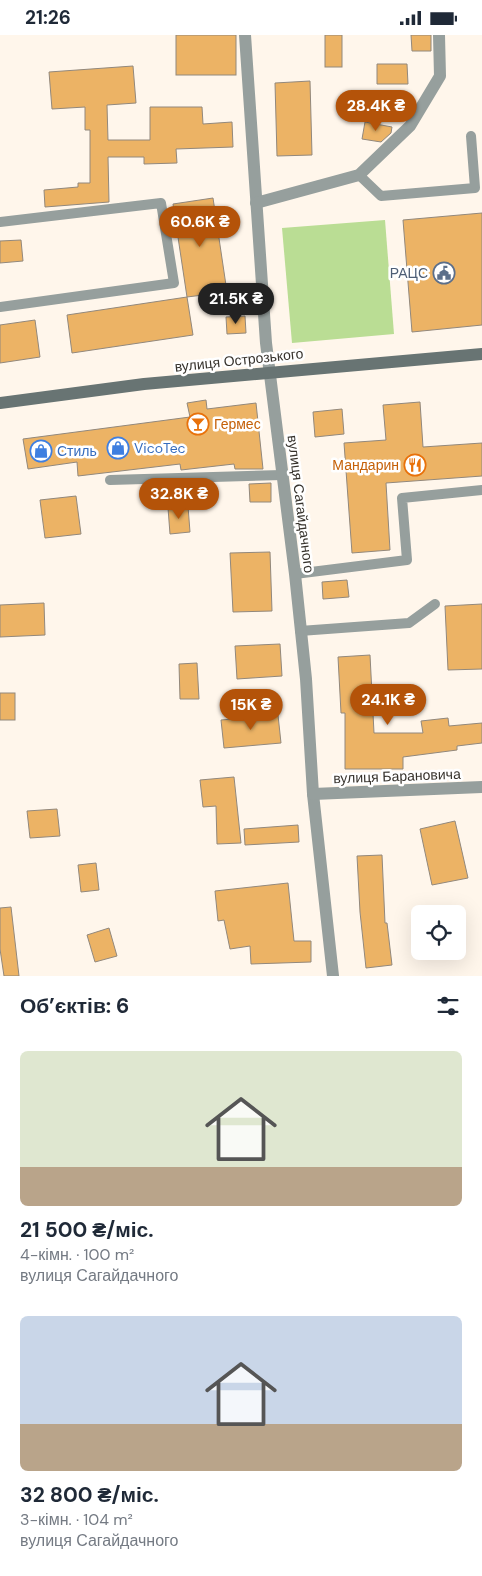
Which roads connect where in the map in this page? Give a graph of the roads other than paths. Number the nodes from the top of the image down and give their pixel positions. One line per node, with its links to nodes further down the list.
1 (245, 35): 5 (street, вулиця Сагайдачного)
2 (439, 35): 4 (street)
3 (471, 135): 4 (lane)
4 (359, 175): 5 (street)
5 (256, 203): 9 (street, вулиця Сагайдачного)
6 (0, 222): 7 (lane)
7 (0, 307)
8 (482, 354): 9 (main road, вулиця Острозького)
9 (269, 371): 10 (main road, вулиця Острозького); 11 (street, вулиця Сагайдачного)
10 (0, 403)
11 (282, 475): 12 (lane); 14 (street, вулиця Сагайдачного)
12 (110, 479)
13 (482, 490): 14 (lane)
14 (295, 574): 16 (street, вулиця Сагайдачного)
15 (436, 604): 16 (lane)
16 (300, 631): 18 (street, вулиця Сагайдачного)
17 (482, 787): 18 (street, вулиця Барановича)
18 (313, 794): 19 (street, вулиця Сагайдачного)
19 (333, 976)

